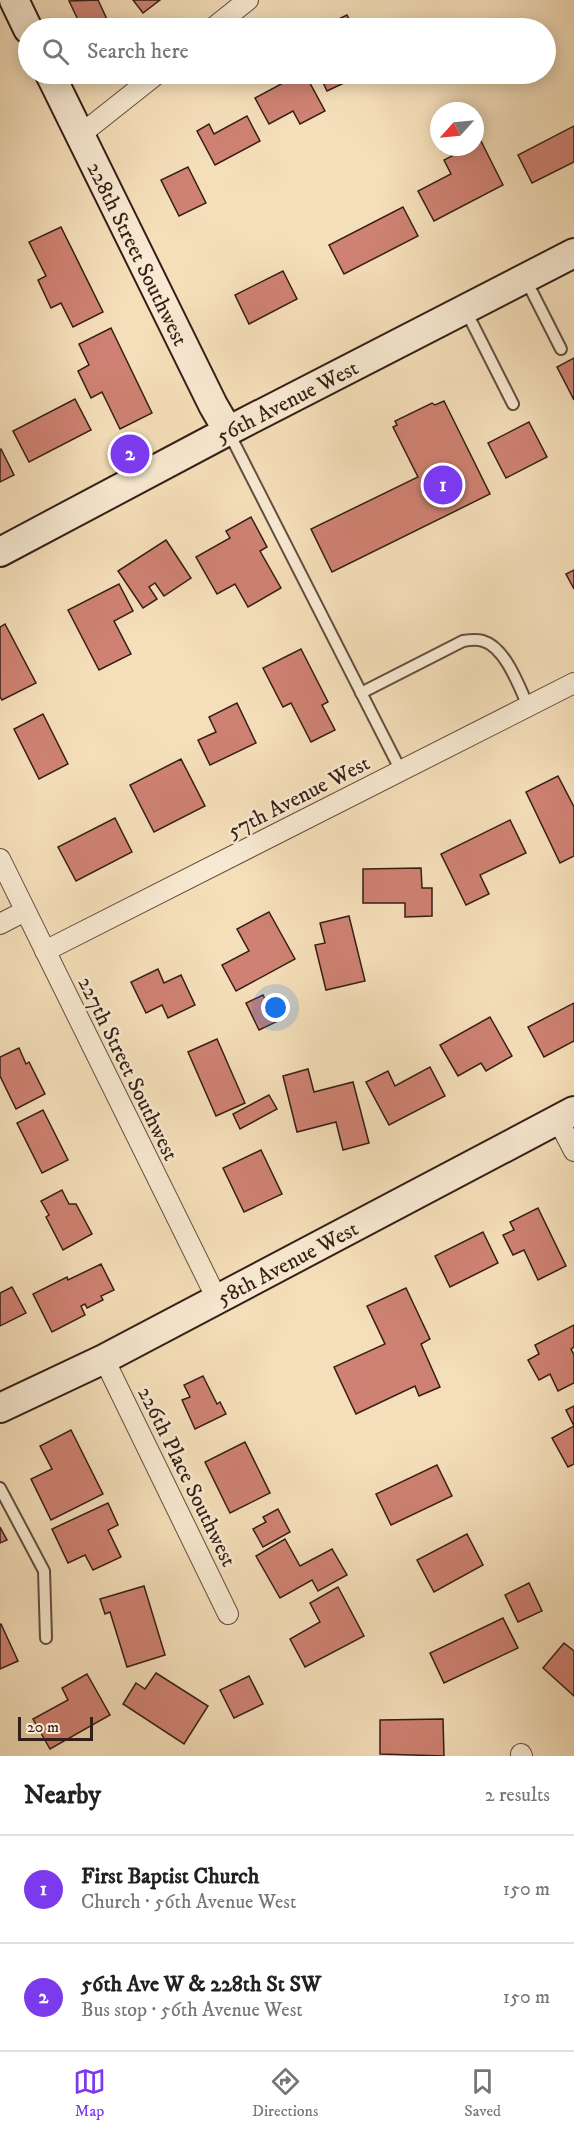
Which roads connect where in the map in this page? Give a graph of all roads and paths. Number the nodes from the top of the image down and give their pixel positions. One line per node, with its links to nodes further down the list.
1 (15, 0): 3 (street)
2 (248, 0): 4 (street)
3 (23, 18)
4 (226, 18)
5 (55, 84): 7 (street, 228th Street Southwest)
6 (144, 84): 7 (street)
7 (80, 135): 13 (street, 228th Street Southwest)
8 (574, 253): 9 (street, 56th Avenue West)
9 (525, 278): 10 (street, 56th Avenue West); 11 (lane)
10 (465, 309): 12 (lane); 13 (street, 56th Avenue West)
11 (561, 349)
12 (513, 404)
13 (228, 431): 14 (street, 56th Avenue West); 16 (lane)
14 (0, 552)
15 (574, 683): 17 (street, 57th Avenue West)
16 (361, 693): 17 (lane); 18 (lane)
17 (528, 706): 18 (street, 57th Avenue West)
18 (400, 771): 22 (street, 57th Avenue West)
19 (0, 859): 20 (street, 227th Street Southwest)
20 (25, 911): 21 (street); 22 (street, 227th Street Southwest)
21 (0, 924)
22 (45, 951): 25 (street, 227th Street Southwest)
23 (566, 1116): 24 (street); 25 (street, 58th Avenue West)
24 (574, 1151)
25 (217, 1299): 26 (street, 58th Avenue West)
26 (104, 1359): 27 (street, 58th Avenue West); 29 (street, 226th Place Southwest)
27 (0, 1408)
28 (0, 1488): 30 (lane)
29 (228, 1614)
30 (46, 1638)

